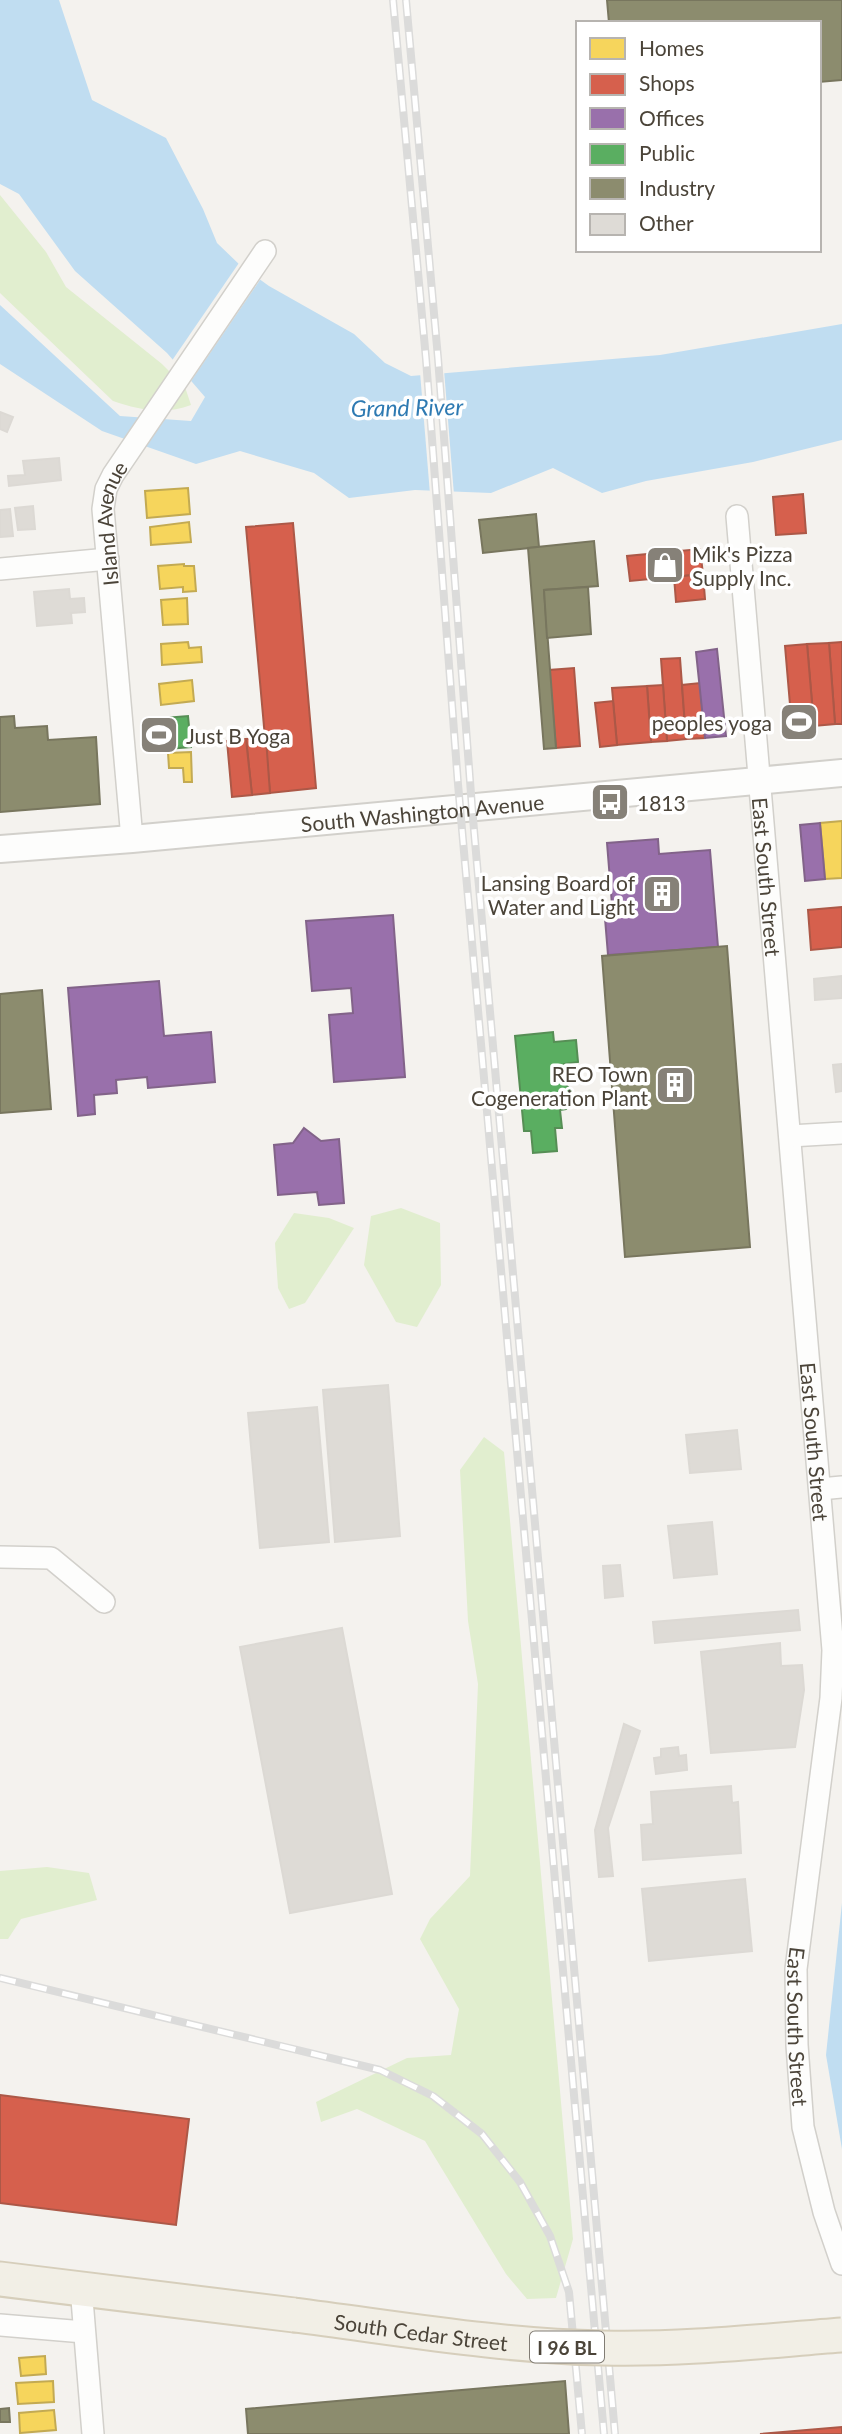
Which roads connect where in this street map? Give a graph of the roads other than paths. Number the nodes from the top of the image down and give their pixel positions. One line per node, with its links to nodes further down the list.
1 (265, 251): 3 (street, Island Avenue)
2 (737, 516): 6 (street, East South Street)
3 (108, 559): 4 (street); 7 (street, Island Avenue)
4 (0, 569)
5 (842, 774): 6 (street, South Washington Avenue)
6 (759, 781): 7 (street, South Washington Avenue); 10 (street, East South Street)
7 (132, 839): 8 (street, South Washington Avenue)
8 (0, 849)
9 (842, 1133): 10 (street)
10 (790, 1136): 12 (street, East South Street)
11 (842, 1487): 12 (street)
12 (820, 1489): 15 (street, East South Street)
13 (0, 1557): 14 (street)
14 (104, 1602)
15 (842, 2264)
16 (0, 2279): 17 (main road, South Cedar Street / I 96 BL)
17 (81, 2287): 19 (street); 20 (main road, South Cedar Street / I 96 BL, bridge)
18 (0, 2325): 19 (street)
19 (85, 2332): 21 (street)
20 (842, 2335)
21 (93, 2434)

